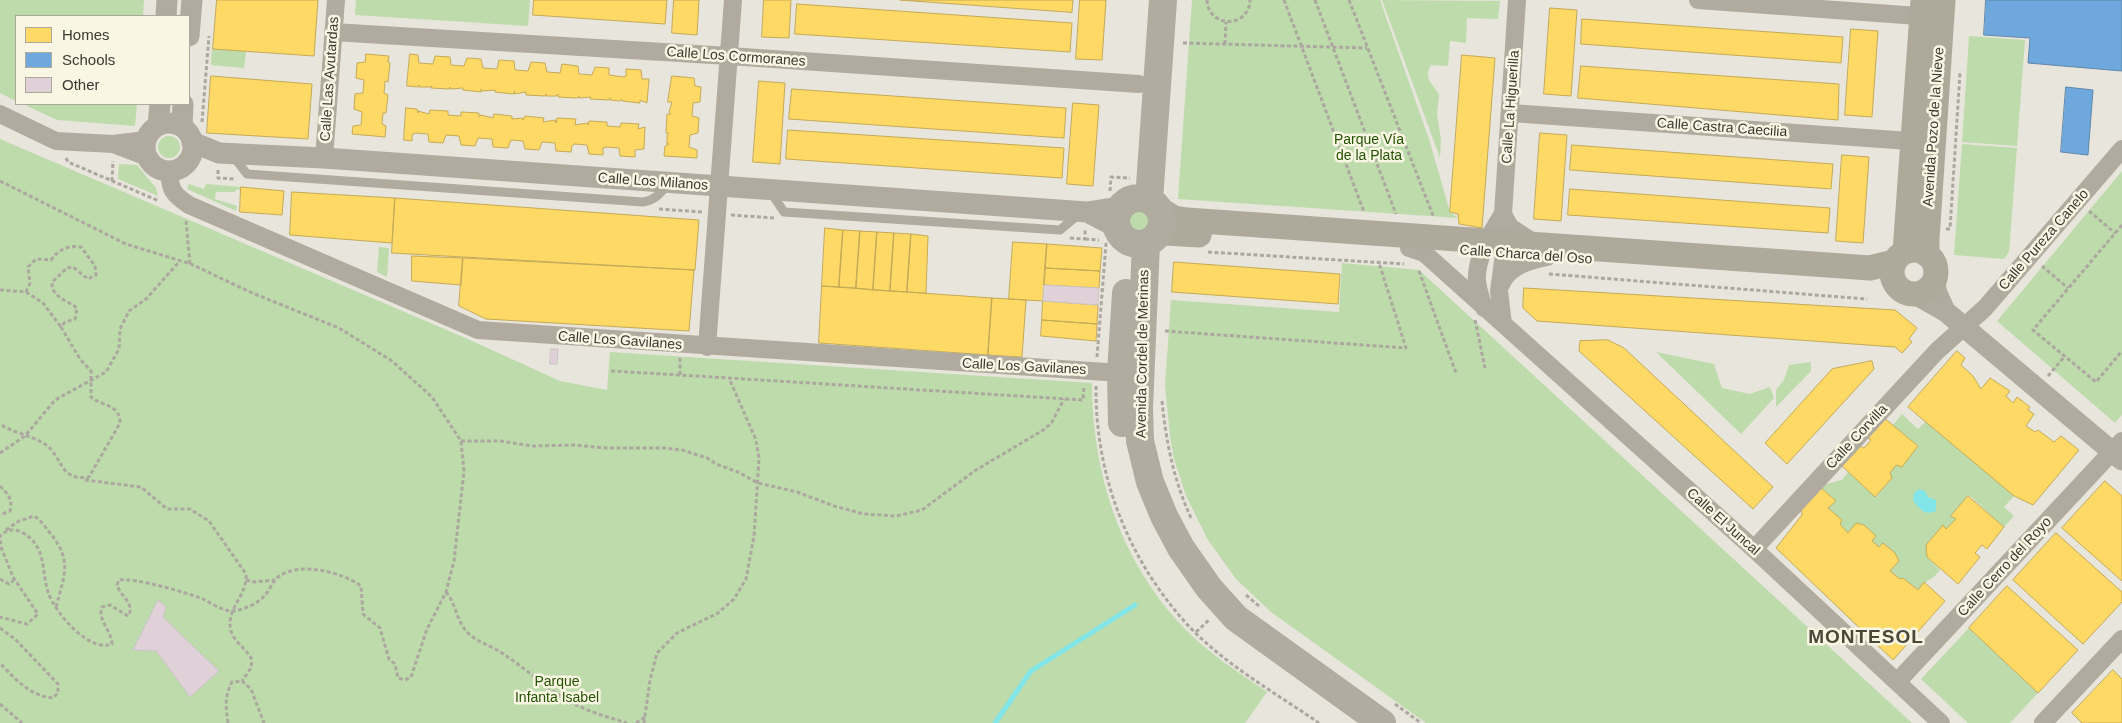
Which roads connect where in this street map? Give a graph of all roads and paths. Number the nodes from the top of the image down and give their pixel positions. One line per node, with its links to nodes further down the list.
1 (167, 0): 15 (street)
2 (192, 0): 17 (street)
3 (336, 0): 18 (street, Calle Las Avutardas)
4 (733, 0): 26 (street)
5 (1146, 0): 27 (main road, Avenida Cordel de Merinas)
6 (1162, 0): 45 (main road, Avenida Cordel de Merinas)
7 (1207, 0): 16 (path)
8 (1250, 0): 16 (path)
9 (1284, 0): 22 (path)
10 (1315, 0): 23 (path)
11 (1348, 0): 24 (path)
12 (1517, 0): 30 (street, Calle La Higuerilla)
13 (1698, 0): 14 (street)
14 (1932, 8): 34 (main road, Avenida Pozo de la Nieve)
15 (166, 15)
16 (1226, 22): 21 (path)
17 (190, 24)
18 (334, 32): 26 (street, Calle Los Cormoranes); 38 (street, Calle Las Avutardas)
19 (1184, 34): 20 (path)
20 (1183, 43): 21 (path); 25 (path)
21 (1225, 44): 22 (path)
22 (1302, 46): 23 (path); 46 (path)
23 (1332, 47): 24 (path); 51 (path)
24 (1368, 48): 47 (path)
25 (1182, 52)
26 (729, 56): 27 (street, Calle Los Cormoranes); 42 (street)
27 (1139, 84): 45 (main road, Avenida Cordel de Merinas)
28 (160, 105): 33 (street)
29 (184, 105): 35 (street)
30 (1510, 113): 34 (street, Calle Castra Caecilia); 50 (street, Calle La Higuerilla)
31 (0, 114): 32 (street)
32 (56, 141): 33 (street); 44 (path)
33 (151, 141): 35 (street); 39 (street)
34 (1923, 142): 58 (main road, Avenida Pozo de la Nieve)
35 (188, 143): 37 (street, Calle Los Milanos); 39 (street)
36 (2122, 149): 43 (street, Calle Pureza Canelo)
37 (226, 153): 38 (street, Calle Los Milanos); 41 (lane)
38 (324, 158): 41 (street, Calle Los Milanos)
39 (170, 171): 44 (street, Calle Los Gavilanes)
40 (0, 181): 55 (path)
41 (669, 183): 42 (street, Calle Los Milanos)
42 (719, 187): 45 (street, Calle Los Milanos); 72 (street)
43 (2077, 202): 49 (path); 54 (street, Calle Pureza Canelo)
44 (189, 205): 57 (path); 71 (street, Calle Los Gavilanes)
45 (1138, 220): 51 (main road, Calle Charca del Oso); 78 (main road, Avenida Cordel de Merinas); 120 (main road, Avenida Cordel de Merinas)
46 (1366, 220)
47 (1437, 225)
48 (2122, 225): 49 (path)
49 (2115, 233): 59 (path)
50 (1494, 237): 51 (main road, Calle Charca del Oso); 53 (main road, Calle Charca del Oso); 61 (street); 64 (street)
51 (1412, 250): 56 (path); 64 (street, Calle El Juncal); 79 (path)
52 (1204, 251): 56 (path)
53 (1543, 251): 58 (main road, Calle Charca del Oso); 58 (main road, Calle Charca del Oso); 61 (street); 63 (path)
54 (2030, 255): 59 (path); 68 (street, Calle Pureza Canelo)
55 (179, 262): 57 (path); 82 (path)
56 (1379, 263): 69 (path)
57 (190, 264): 88 (path)
58 (1912, 271): 68 (street)
59 (2068, 288): 74 (path)
60 (0, 290): 62 (path)
61 (1499, 291): 66 (street)
62 (26, 292): 67 (path); 67 (path)
63 (1867, 299)
64 (1478, 310): 66 (street, Calle El Juncal); 75 (path)
65 (1165, 323): 69 (path)
66 (1503, 324): 97 (street, Calle El Juncal)
67 (61, 327): 82 (path)
68 (1964, 328): 89 (street); 97 (street, Calle Corvilla)
69 (1165, 331): 70 (path)
70 (1164, 340)
71 (681, 345): 72 (street, Calle Los Gavilanes); 80 (path)
72 (707, 347): 77 (street, Calle Los Gavilanes)
73 (2122, 351): 74 (path)
74 (2066, 356): 83 (path)
75 (1485, 368)
76 (611, 371): 80 (path)
77 (1085, 371): 78 (street, Calle Los Gavilanes); 85 (path)
78 (1121, 373): 119 (main road, Avenida Cordel de Merinas)
79 (1456, 373)
80 (680, 374): 81 (path)
81 (729, 378): 85 (path); 92 (path)
82 (91, 380): 87 (path); 91 (path)
83 (2044, 382)
84 (1162, 394): 95 (path)
85 (1064, 399): 92 (path)
86 (0, 424): 87 (path)
87 (25, 436): 90 (path); 91 (path)
88 (461, 441): 92 (path); 102 (path)
89 (2119, 451): 110 (street, Calle Cerro del Royo)
90 (0, 453)
91 (82, 478): 100 (path)
92 (758, 482): 112 (path)
93 (0, 486): 94 (path)
94 (0, 515)
95 (1194, 524)
96 (5, 531): 98 (path); 103 (path); 103 (path)
97 (1754, 549): 110 (street, Calle El Juncal)
98 (13, 577): 99 (path); 105 (path)
99 (0, 579)
100 (246, 580): 101 (path); 104 (path)
101 (276, 580): 102 (path); 104 (path)
102 (446, 592): 116 (path)
103 (56, 609): 104 (path)
104 (232, 610): 109 (path)
105 (0, 617)
106 (0, 628): 108 (path)
107 (2122, 639): 122 (street)
108 (0, 663)
109 (242, 681): 114 (path); 115 (path)
110 (1897, 682): 121 (street, Calle El Juncal)
111 (0, 704): 113 (path)
112 (645, 717): 117 (path); 118 (path)
113 (22, 723)
114 (228, 723)
115 (264, 723)
116 (627, 723)
117 (636, 723)
118 (644, 723)
119 (1350, 723)
120 (1382, 723)
121 (1941, 723)
122 (2043, 723)

